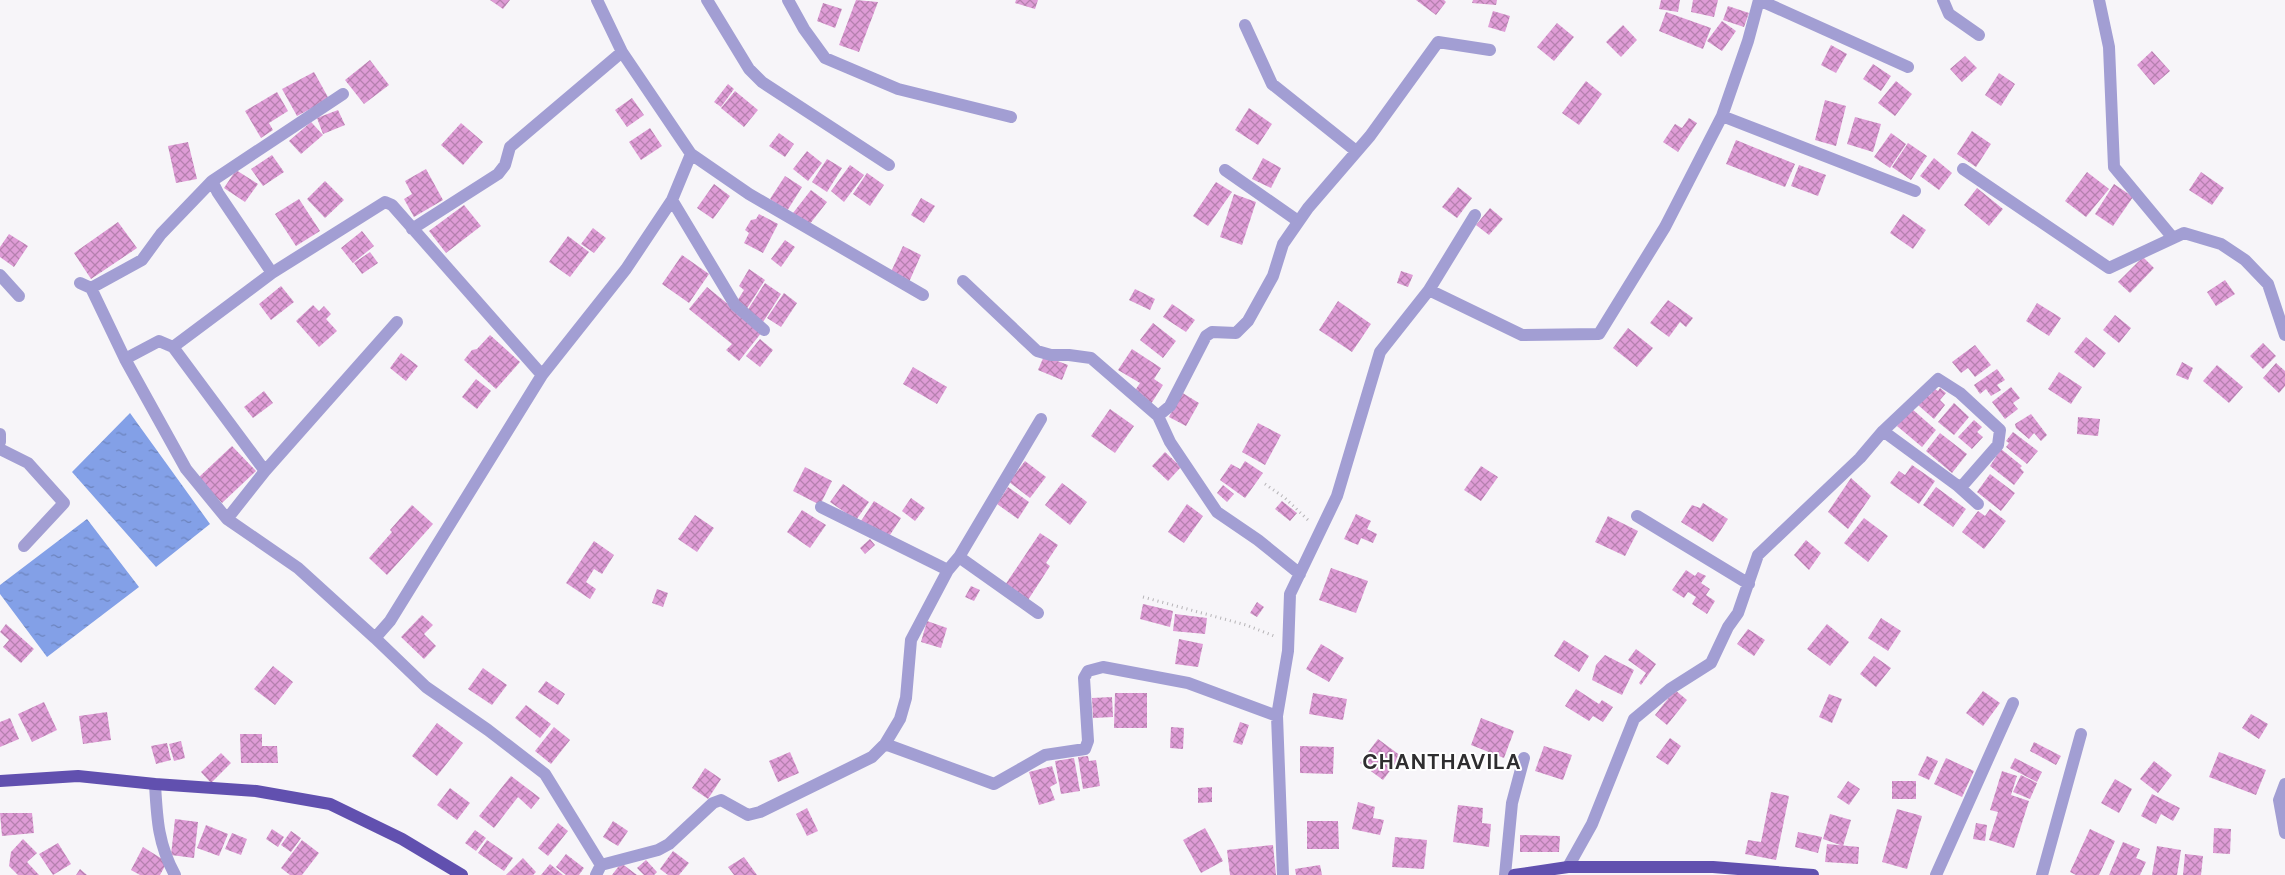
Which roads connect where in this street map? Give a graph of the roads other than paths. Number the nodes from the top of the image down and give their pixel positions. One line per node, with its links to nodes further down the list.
1 (597, 0): 10 (street)
2 (707, 0): 17 (street)
3 (788, 0): 14 (street)
4 (1759, 0): 11 (street); 13 (street)
5 (1943, 0): 8 (street)
6 (2099, 0): 26 (street)
7 (1245, 25): 15 (street)
8 (1980, 35)
9 (1490, 50): 15 (street)
10 (622, 52): 16 (street); 25 (street)
11 (1908, 67)
12 (343, 94): 20 (street)
13 (1722, 116): 21 (street); 30 (street)
14 (1011, 117)
15 (1356, 152): 24 (street)
16 (691, 154): 22 (street); 31 (street)
17 (889, 165)
18 (1963, 169): 26 (street)
19 (1225, 170): 24 (street)
20 (212, 181): 27 (street); 37 (street)
21 (1915, 190)
22 (672, 200): 34 (street); 38 (street)
23 (1475, 214): 30 (street)
24 (1298, 222): 39 (street)
25 (412, 229): 27 (street); 38 (street)
26 (2173, 238): 35 (street)
27 (272, 273): 36 (street)
28 (0, 275): 32 (street)
29 (963, 281): 39 (street)
30 (1429, 290): 54 (street)
31 (923, 295)
32 (19, 296)
33 (397, 322): 45 (street)
34 (764, 330)
35 (2285, 336)
36 (173, 347): 37 (street); 45 (street)
37 (125, 359): 50 (street)
38 (542, 375): 57 (street)
39 (1158, 416): 54 (street)
40 (1041, 419): 52 (street)
41 (1883, 432): 46 (street); 46 (street); 55 (street)
42 (0, 434): 43 (street)
43 (0, 442)
44 (0, 449): 51 (street)
45 (265, 471): 50 (street)
46 (1958, 486): 47 (street)
47 (1978, 504)
48 (821, 507): 53 (street)
49 (1637, 516): 55 (street)
50 (227, 519): 57 (street)
51 (24, 546)
52 (959, 557): 53 (street); 56 (street)
53 (948, 570): 61 (street)
54 (1300, 574): 59 (street)
55 (1749, 584): 67 (street)
56 (1038, 613)
57 (375, 638): 68 (street)
58 (2013, 703): 76 (street)
59 (1277, 716): 61 (street); 72 (street)
60 (2082, 734): 77 (street)
61 (885, 744): 68 (street)
62 (1524, 758): 73 (street)
63 (0, 781): 64 (main road)
64 (155, 784): 70 (street); 71 (main road)
65 (2285, 784): 66 (street)
66 (2285, 833)
67 (1568, 867): 69 (main road); 74 (main road)
68 (598, 870)
69 (1712, 871): 75 (main road)
70 (174, 874)
71 (462, 875)
72 (1283, 875)
73 (1505, 875)
74 (1514, 875)
75 (1813, 875)
76 (1936, 875)
77 (2042, 875)

